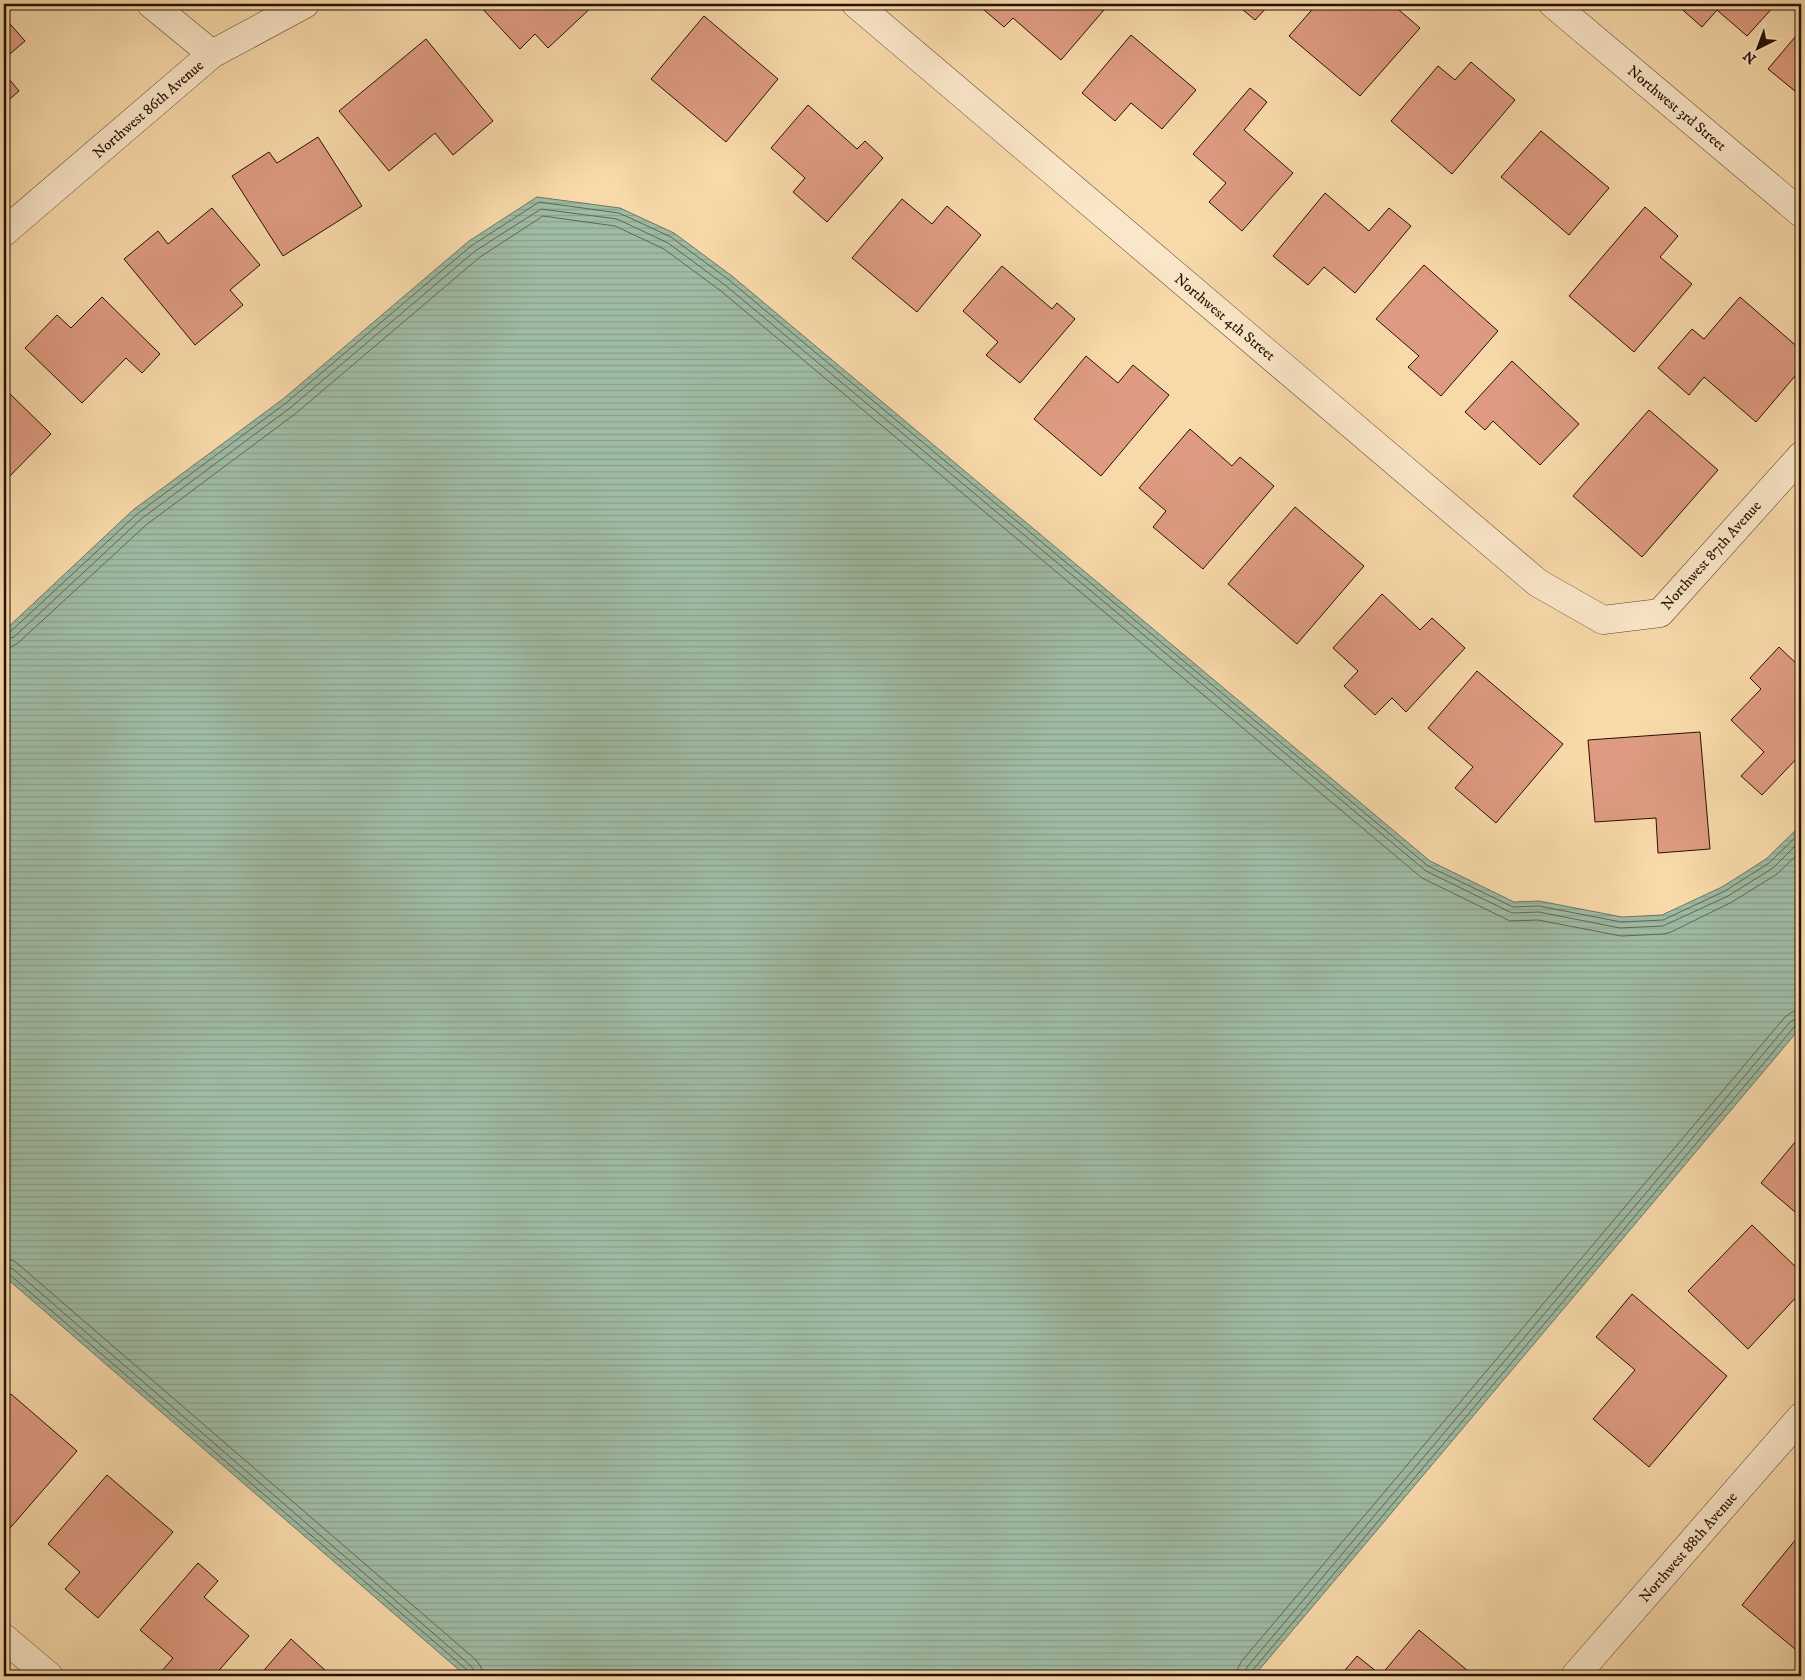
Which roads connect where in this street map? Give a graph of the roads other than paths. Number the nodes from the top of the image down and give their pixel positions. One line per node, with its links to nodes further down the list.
1 (151, 4): 5 (street)
2 (305, 4): 5 (street, Northwest 86th Avenue)
3 (856, 4): 9 (street, Northwest 4th Street)
4 (1553, 4): 6 (street, Northwest 3rd Street)
5 (212, 54): 7 (street, Northwest 86th Avenue)
6 (1801, 212)
7 (4, 232)
8 (1801, 456): 9 (street, Northwest 87th Avenue)
9 (1603, 620)
10 (1801, 1417): 13 (street, Northwest 88th Avenue)
11 (4, 1638): 12 (street)
12 (50, 1676)
13 (1575, 1676)

